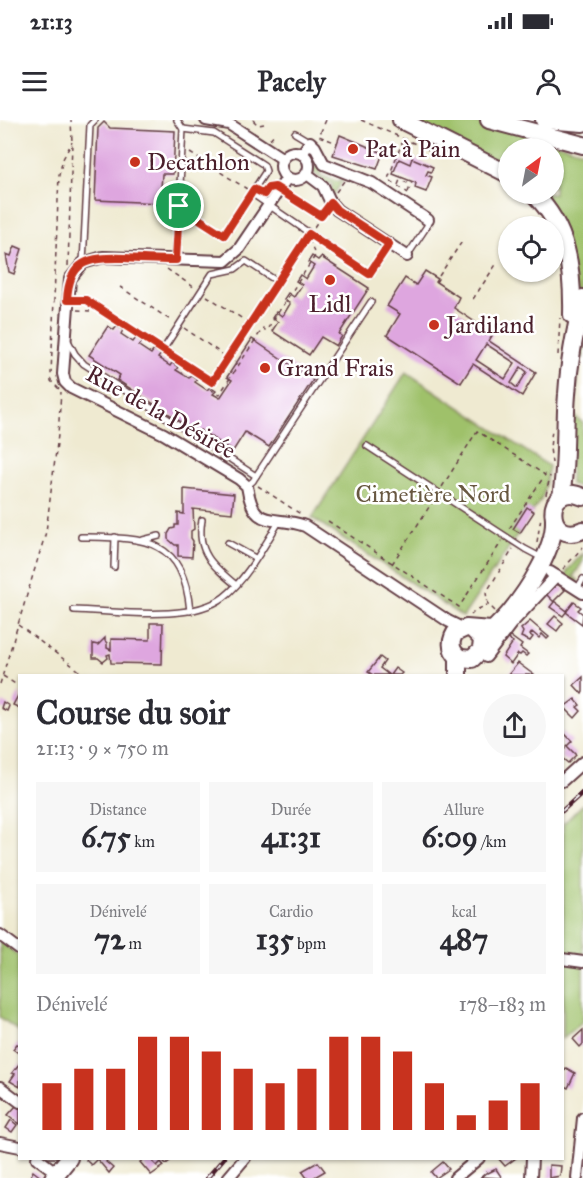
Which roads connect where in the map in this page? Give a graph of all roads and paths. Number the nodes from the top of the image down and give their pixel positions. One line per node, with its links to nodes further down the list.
1 (70, 120): 16 (path)
2 (95, 120): 42 (lane)
3 (177, 120): 13 (lane)
4 (206, 120): 23 (street)
5 (254, 120): 12 (path)
6 (326, 120): 18 (path)
7 (361, 120): 15 (path)
8 (401, 120): 24 (main road)
9 (489, 120): 19 (main road)
10 (544, 120): 11 (main road)
11 (583, 123)
12 (264, 124)
13 (183, 129): 20 (lane); 29 (lane)
14 (295, 133): 17 (lane)
15 (403, 139): 22 (path); 28 (path)
16 (72, 142): 44 (path); 91 (path)
17 (310, 142): 21 (street); 26 (street)
18 (337, 143)
19 (583, 145)
20 (182, 147): 29 (path); 34 (lane)
21 (302, 154): 23 (street); 25 (street)
22 (445, 157)
23 (283, 159): 27 (street)
24 (498, 169)
25 (307, 174): 27 (street); 31 (street)
26 (348, 174): 31 (path); 36 (street)
27 (287, 178): 30 (street)
28 (398, 186): 28 (path)
29 (254, 189): 33 (lane); 34 (lane)
30 (279, 189): 33 (street); 35 (path)
31 (331, 203): 35 (path); 39 (street)
32 (542, 204): 55 (main road)
33 (268, 205): 37 (lane); 41 (street)
34 (179, 206): 41 (lane)
35 (321, 216): 37 (path)
36 (428, 220): 40 (lane)
37 (310, 235): 39 (lane); 46 (lane); 53 (path)
38 (463, 240): 45 (path)
39 (389, 244): 40 (street)
40 (407, 256)
41 (176, 260): 42 (street)
42 (83, 263): 44 (street)
43 (496, 263): 48 (path)
44 (72, 275): 49 (street, Rue de la Désirée)
45 (439, 276)
46 (278, 282): 54 (lane); 54 (lane)
47 (583, 298): 55 (main road)
48 (473, 299)
49 (67, 300): 52 (street, Rue de la Désirée); 54 (lane)
50 (371, 302): 62 (lane)
51 (560, 318): 55 (path)
52 (65, 335): 62 (lane); 63 (street, Rue de la Désirée)
53 (255, 340)
54 (163, 350)
55 (564, 360): 65 (main road)
56 (237, 363): 57 (path)
57 (241, 366)
58 (553, 423): 60 (path)
59 (367, 446): 64 (lane)
60 (552, 464)
61 (551, 472): 65 (path)
62 (256, 476): 63 (lane)
63 (247, 486): 70 (street, Rue de la Désirée)
64 (438, 493): 73 (lane); 73 (path); 82 (path)
65 (554, 496): 66 (main road); 67 (main road)
66 (583, 497)
67 (548, 516): 71 (main road); 81 (path); 81 (main road)
68 (202, 519): 85 (lane)
69 (328, 521): 82 (path)
70 (279, 522): 80 (lane); 92 (street, Rue de la Désirée)
71 (578, 531): 81 (main road)
72 (159, 536): 76 (lane)
73 (505, 536): 78 (lane); 82 (path)
74 (81, 537): 75 (lane)
75 (115, 537): 76 (lane); 83 (lane)
76 (143, 540): 89 (lane)
77 (228, 543): 80 (lane)
78 (516, 543): 81 (lane); 87 (path)
79 (583, 547): 84 (path)
80 (255, 558): 85 (lane)
81 (539, 559): 84 (street); 90 (main road)
82 (392, 564)
83 (114, 567)
84 (556, 576): 86 (street); 93 (street)
85 (236, 585): 89 (lane)
86 (581, 587)
87 (488, 604): 90 (path); 92 (path)
88 (74, 610): 89 (lane)
89 (190, 611)
90 (504, 618): 93 (main road)
91 (18, 625): 94 (path); 97 (path)
92 (461, 628): 93 (main road); 93 (main road)
93 (478, 649): 95 (main road); 96 (main road)
94 (84, 674)
95 (459, 674)
96 (465, 674)
97 (3, 675): 98 (path); 99 (path)
98 (0, 684)
99 (18, 686)
100 (583, 762): 101 (street)
101 (564, 777)
102 (0, 935): 103 (street)
103 (18, 948)
104 (564, 959): 105 (street)
105 (583, 962)
106 (0, 1087): 107 (street)
107 (18, 1100)
108 (583, 1118): 121 (street)
109 (0, 1143): 110 (street)
110 (18, 1147)
111 (39, 1160): 117 (street)
112 (68, 1160): 117 (main road)
113 (76, 1160): 117 (main road)
114 (244, 1160): 118 (street)
115 (476, 1160): 119 (street)
116 (532, 1160): 120 (street)
117 (58, 1176)
118 (228, 1178)
119 (455, 1178)
120 (531, 1178)
121 (577, 1178)

